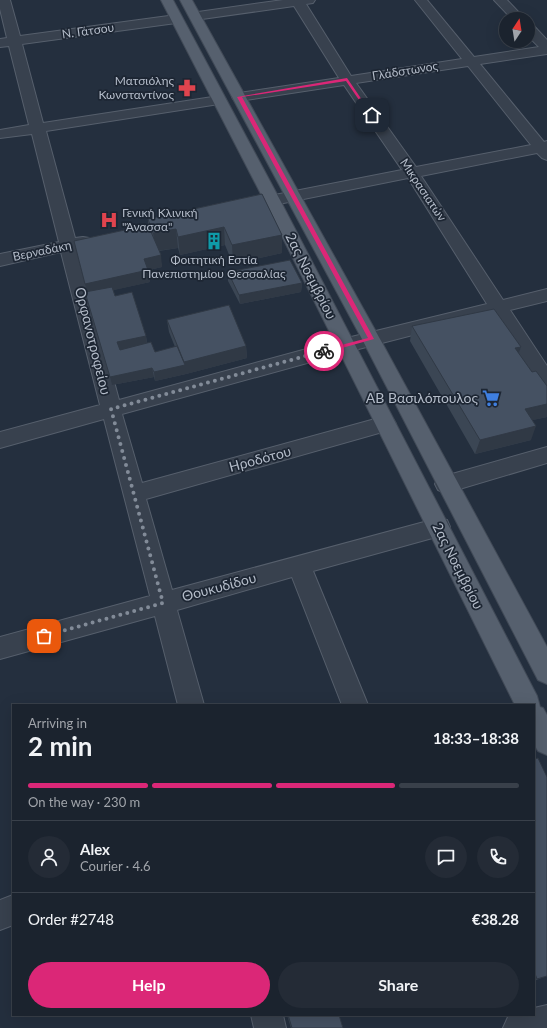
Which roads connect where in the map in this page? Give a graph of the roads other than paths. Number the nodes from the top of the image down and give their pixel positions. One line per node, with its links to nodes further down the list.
1 (4, 0): 11 (street, Ορφανοτροφείου)
2 (167, 0): 9 (main road, 2ας Νοεμβρίου)
3 (186, 0): 8 (main road, 2ας Νοεμβρίου)
4 (301, 0): 8 (street); 14 (street, Μικρασιατών)
5 (421, 0): 13 (street)
6 (500, 0): 7 (street)
7 (512, 12)
8 (195, 16): 15 (main road, 2ας Νοεμβρίου)
9 (176, 18): 11 (street, Ν. Γάτσου); 16 (main road, 2ας Νοεμβρίου)
10 (535, 36): 12 (street)
11 (7, 42): 17 (street, Ορφανοτροφείου)
12 (547, 49): 13 (street, Γλάδστωνος)
13 (470, 61): 14 (street, Γλάδστωνος); 19 (street)
14 (347, 80): 15 (street, Γλάδστωνος); 20 (street, Μικρασιατών)
15 (239, 97): 21 (main road, 2ας Νοεμβρίου)
16 (219, 100): 17 (street); 22 (main road, 2ας Νοεμβρίου)
17 (38, 128): 18 (street); 25 (street, Ορφανοτροφείου)
18 (0, 134)
19 (545, 149): 20 (street)
20 (412, 173): 21 (street); 28 (street, Μικρασιατών)
21 (293, 196): 22 (street); 29 (main road, 2ας Νοεμβρίου)
22 (272, 200): 23 (street); 30 (main road, 2ας Νοεμβρίου)
23 (235, 208)
24 (99, 238): 25 (street, Βερναδάκη)
25 (69, 245): 26 (street, Βερναδάκη); 32 (street, Ορφανοτροφείου)
26 (0, 260)
27 (547, 295): 28 (street)
28 (500, 307): 29 (street); 31 (street, Μικρασιατών)
29 (371, 339): 30 (street); 36 (main road, 2ας Νοεμβρίου)
30 (346, 345): 32 (street); 33 (main road, 2ας Νοεμβρίου)
31 (547, 382)
32 (111, 409): 34 (street); 37 (street, Ορφανοτροφείου)
33 (386, 424): 37 (street, Ηροδότου); 38 (main road, 2ας Νοεμβρίου)
34 (0, 440)
35 (547, 455): 36 (street)
36 (446, 484): 42 (main road, 2ας Νοεμβρίου)
37 (134, 494): 40 (street, Ορφανοτροφείου)
38 (439, 527): 39 (street, Θουκυδίδου); 45 (main road, 2ας Νοεμβρίου)
39 (300, 565): 40 (street, Θουκυδίδου); 44 (street)
40 (163, 603): 41 (street, Θουκυδίδου); 43 (street, Ορφανοτροφείου)
41 (0, 648)
42 (547, 672)
43 (191, 704)
44 (355, 704)
45 (528, 704)
46 (12, 910): 47 (street)
47 (0, 915)
48 (267, 1016): 50 (street)
49 (547, 1021): 51 (street)
50 (270, 1028)
51 (519, 1028)

